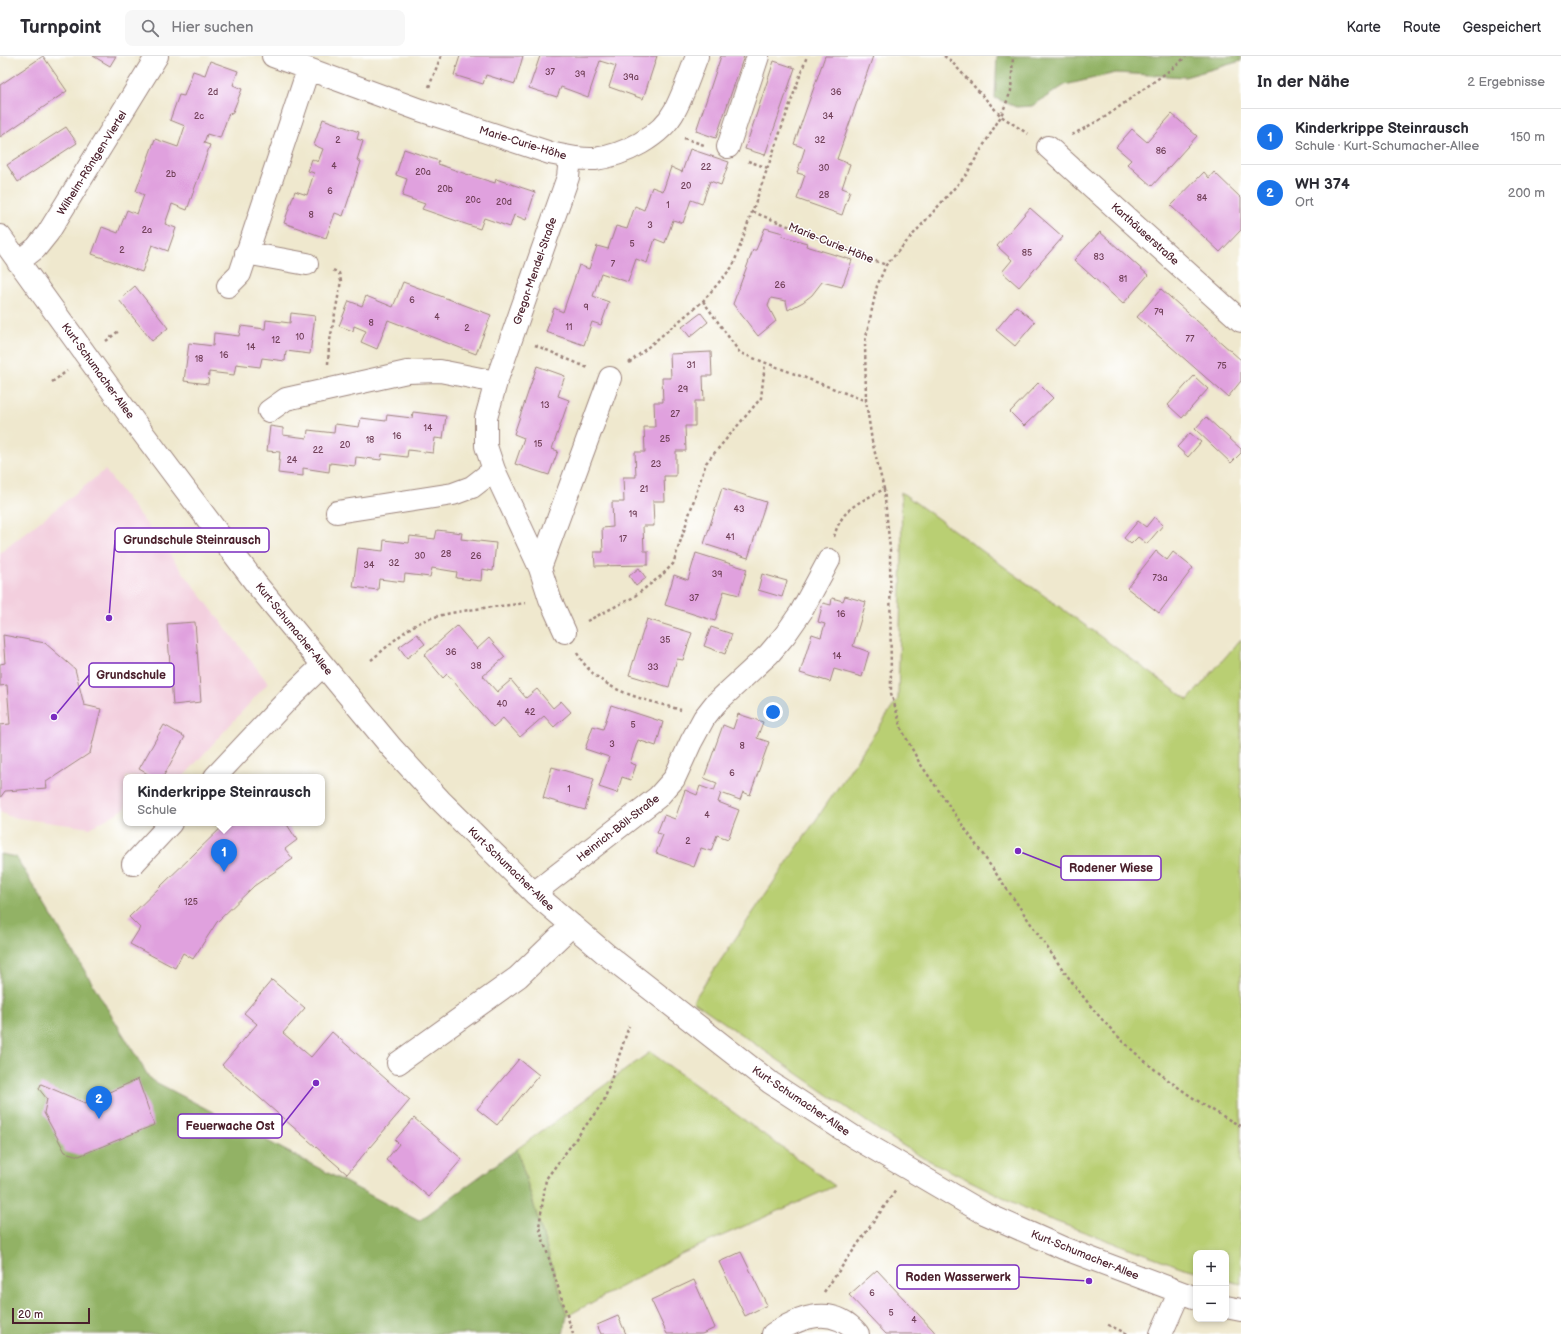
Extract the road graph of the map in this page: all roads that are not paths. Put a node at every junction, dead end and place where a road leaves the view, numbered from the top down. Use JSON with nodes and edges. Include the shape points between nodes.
{"nodes":[{"id":1,"x":157,"y":56,"type":"edge"},
{"id":2,"x":273,"y":56,"type":"edge"},
{"id":3,"x":697,"y":56,"type":"edge"},
{"id":4,"x":758,"y":56,"type":"edge"},
{"id":5,"x":308,"y":70,"type":"junction"},
{"id":6,"x":728,"y":147,"type":"dead end"},
{"id":7,"x":1048,"y":147,"type":"road end"},
{"id":8,"x":570,"y":158,"type":"junction"},
{"id":9,"x":0,"y":236,"type":"edge"},
{"id":10,"x":246,"y":253,"type":"junction"},
{"id":11,"x":18,"y":262,"type":"junction"},
{"id":12,"x":307,"y":264,"type":"road end"},
{"id":13,"x":228,"y":286,"type":"dead end"},
{"id":14,"x":1241,"y":321,"type":"edge"},
{"id":15,"x":610,"y":378,"type":"road end"},
{"id":16,"x":496,"y":382,"type":"junction"},
{"id":17,"x":269,"y":411,"type":"dead end"},
{"id":18,"x":494,"y":470,"type":"junction"},
{"id":19,"x":337,"y":512,"type":"dead end"},
{"id":20,"x":829,"y":560,"type":"road end"},
{"id":21,"x":540,"y":568,"type":"junction"},
{"id":22,"x":565,"y":632,"type":"road end"},
{"id":23,"x":323,"y":665,"type":"junction"},
{"id":24,"x":218,"y":774,"type":"edge"},
{"id":25,"x":169,"y":826,"type":"edge"},
{"id":26,"x":133,"y":864,"type":"dead end"},
{"id":27,"x":534,"y":893,"type":"junction"},
{"id":28,"x":572,"y":926,"type":"junction"},
{"id":29,"x":398,"y":1063,"type":"dead end"},
{"id":30,"x":1188,"y":1295,"type":"edge"},
{"id":31,"x":1229,"y":1307,"type":"edge"},
{"id":32,"x":1241,"y":1310,"type":"edge"},
{"id":33,"x":773,"y":1334,"type":"edge"},
{"id":34,"x":858,"y":1334,"type":"edge"},
{"id":35,"x":1161,"y":1334,"type":"edge"}],
"edges":[{"from":1,"to":11,"type":"street","name":"Wilhelm-Röntgen-Viertel","via":[[48,233],[36,248]]},
{"from":2,"to":5,"type":"street","name":"Marie-Curie-Höhe"},
{"from":3,"to":8,"type":"street","name":"Marie-Curie-Höhe","via":[[674,112],[659,129],[641,142],[616,153],[595,158]]},
{"from":4,"to":6,"type":"street"},
{"from":5,"to":8,"type":"street","name":"Marie-Curie-Höhe","via":[[420,110]]},
{"from":5,"to":10,"type":"street"},
{"from":7,"to":14,"type":"street","name":"Karthäuserstraße"},
{"from":8,"to":16,"type":"street","name":"Gregor-Mendel-Straße","via":[[568,177]]},
{"from":9,"to":11,"type":"street","name":"Kurt-Schumacher-Allee"},
{"from":10,"to":12,"type":"street"},
{"from":10,"to":13,"type":"street","via":[[240,274]]},
{"from":11,"to":23,"type":"street","name":"Kurt-Schumacher-Allee","via":[[229,547]]},
{"from":15,"to":21,"type":"street"},
{"from":16,"to":17,"type":"street","via":[[440,371],[408,372],[286,399]]},
{"from":16,"to":18,"type":"street","name":"Gregor-Mendel-Straße","via":[[486,418],[486,446]]},
{"from":18,"to":19,"type":"street","via":[[472,487],[453,494]]},
{"from":18,"to":21,"type":"street","name":"Gregor-Mendel-Straße"},
{"from":20,"to":27,"type":"street","name":"Heinrich-Böll-Straße","via":[[801,612],[785,635],[769,654],[714,704],[704,718],[674,779],[658,797]]},
{"from":21,"to":22,"type":"street","name":"Gregor-Mendel-Straße"},
{"from":23,"to":24,"type":"street"},
{"from":23,"to":27,"type":"street","name":"Kurt-Schumacher-Allee","via":[[392,748],[440,800]]},
{"from":25,"to":26,"type":"street"},
{"from":27,"to":28,"type":"street","name":"Kurt-Schumacher-Allee"},
{"from":28,"to":29,"type":"street","via":[[518,977]]},
{"from":28,"to":30,"type":"street","name":"Kurt-Schumacher-Allee","via":[[771,1083],[854,1137],[984,1213],[1063,1248]]},
{"from":30,"to":35,"type":"street"},
{"from":31,"to":32,"type":"street"},
{"from":33,"to":34,"type":"street","via":[[792,1322],[807,1317],[824,1316],[840,1319]]}]}
